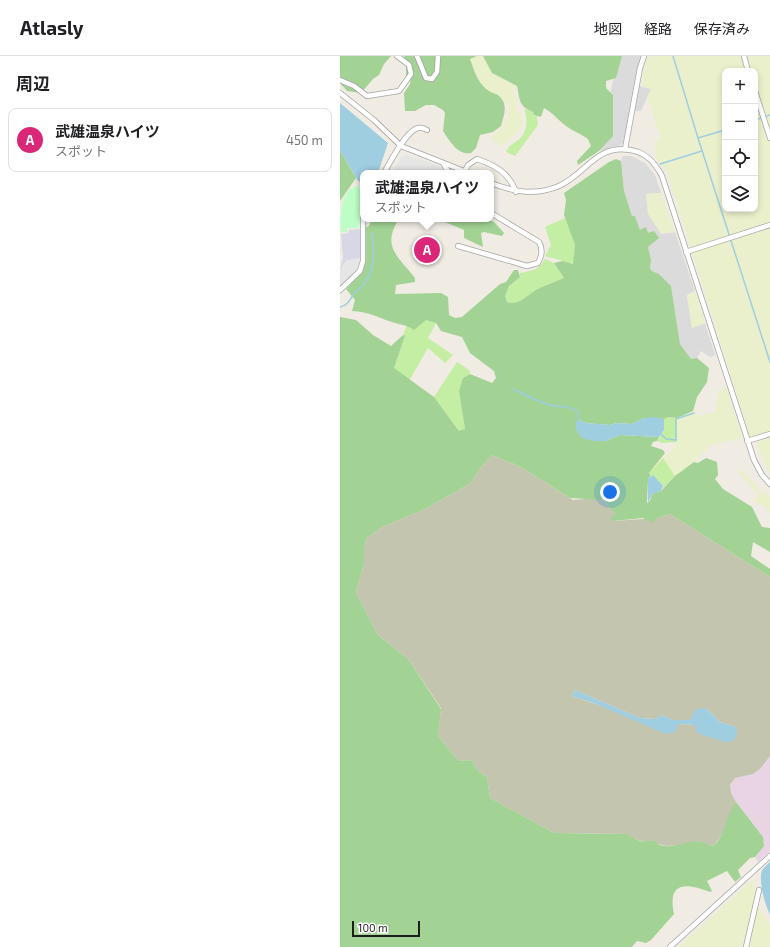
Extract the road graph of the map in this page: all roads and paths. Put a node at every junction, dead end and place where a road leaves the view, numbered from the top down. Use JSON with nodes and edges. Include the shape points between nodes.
{"nodes":[{"id":1,"x":397,"y":56,"type":"edge"},
{"id":2,"x":417,"y":56,"type":"edge"},
{"id":3,"x":438,"y":56,"type":"edge"},
{"id":4,"x":644,"y":56,"type":"edge"},
{"id":5,"x":744,"y":56,"type":"edge"},
{"id":6,"x":747,"y":68,"type":"edge"},
{"id":7,"x":340,"y":80,"type":"edge"},
{"id":8,"x":340,"y":93,"type":"edge"},
{"id":9,"x":758,"y":101,"type":"edge"},
{"id":10,"x":427,"y":130,"type":"dead end"},
{"id":11,"x":770,"y":138,"type":"edge"},
{"id":12,"x":401,"y":146,"type":"junction"},
{"id":13,"x":625,"y":149,"type":"junction"},
{"id":14,"x":442,"y":162,"type":"junction"},
{"id":15,"x":386,"y":170,"type":"edge"},
{"id":16,"x":447,"y":170,"type":"edge"},
{"id":17,"x":462,"y":170,"type":"edge"},
{"id":18,"x":467,"y":170,"type":"edge"},
{"id":19,"x":494,"y":183,"type":"edge"},
{"id":20,"x":516,"y":192,"type":"junction"},
{"id":21,"x":494,"y":215,"type":"edge"},
{"id":22,"x":363,"y":222,"type":"edge"},
{"id":23,"x":770,"y":225,"type":"edge"},
{"id":24,"x":458,"y":246,"type":"dead end"},
{"id":25,"x":686,"y":252,"type":"junction"},
{"id":26,"x":340,"y":290,"type":"edge"},
{"id":27,"x":770,"y":434,"type":"edge"},
{"id":28,"x":747,"y":440,"type":"junction"},
{"id":29,"x":770,"y":484,"type":"edge"},
{"id":30,"x":770,"y":856,"type":"edge"},
{"id":31,"x":759,"y":890,"type":"dead end"},
{"id":32,"x":670,"y":947,"type":"edge"},
{"id":33,"x":746,"y":947,"type":"edge"}],
"edges":[{"from":1,"to":7,"type":"street","via":[[409,65],[411,74],[395,93],[367,96]]},
{"from":2,"to":3,"type":"street","via":[[428,79],[434,78],[437,72]]},
{"from":4,"to":13,"type":"street"},
{"from":5,"to":6,"type":"street"},
{"from":8,"to":12,"type":"street"},
{"from":9,"to":11,"type":"street"},
{"from":10,"to":12,"type":"street","via":[[416,128]]},
{"from":12,"to":14,"type":"street"},
{"from":12,"to":15,"type":"street"},
{"from":13,"to":20,"type":"street","via":[[612,149],[602,154],[560,186],[544,191]]},
{"from":13,"to":25,"type":"street","via":[[644,154],[658,168]]},
{"from":14,"to":16,"type":"street"},
{"from":14,"to":17,"type":"street"},
{"from":18,"to":20,"type":"street","via":[[468,165],[477,160],[494,165],[512,181]]},
{"from":19,"to":20,"type":"street"},
{"from":21,"to":24,"type":"street","via":[[539,242],[542,252],[538,263],[527,266]]},
{"from":22,"to":26,"type":"street","via":[[360,271]]},
{"from":23,"to":25,"type":"street"},
{"from":25,"to":28,"type":"street"},
{"from":27,"to":28,"type":"street"},
{"from":28,"to":29,"type":"street","via":[[762,475]]},
{"from":30,"to":32,"type":"street"},
{"from":31,"to":33,"type":"street"}]}
